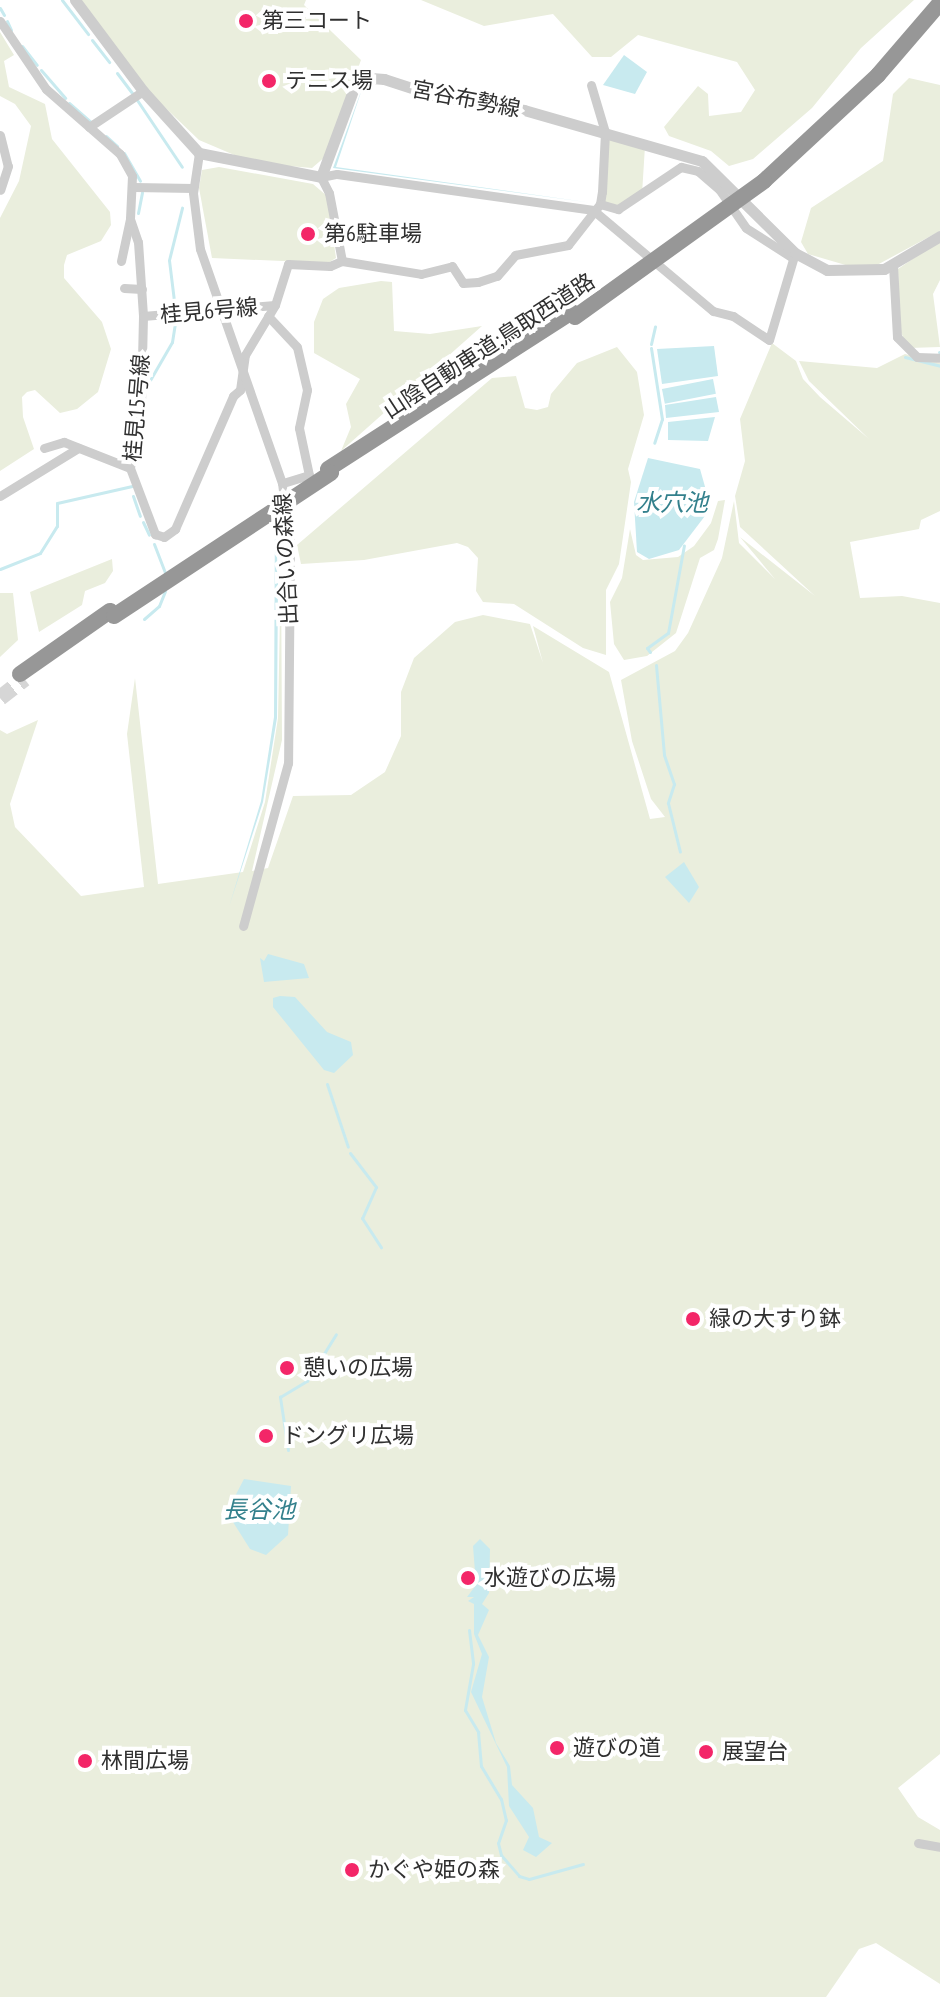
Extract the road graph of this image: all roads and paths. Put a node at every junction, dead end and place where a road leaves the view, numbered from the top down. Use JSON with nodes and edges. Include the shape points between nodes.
{"nodes":[{"id":1,"x":75,"y":0,"type":"edge"},
{"id":2,"x":938,"y":1,"type":"edge"},
{"id":3,"x":0,"y":21,"type":"edge"},
{"id":4,"x":591,"y":85,"type":"dead end"},
{"id":5,"x":143,"y":91,"type":"junction"},
{"id":6,"x":89,"y":127,"type":"junction"},
{"id":7,"x":605,"y":132,"type":"junction"},
{"id":8,"x":0,"y":135,"type":"edge"},
{"id":9,"x":199,"y":153,"type":"junction"},
{"id":10,"x":321,"y":177,"type":"junction"},
{"id":11,"x":134,"y":187,"type":"junction"},
{"id":12,"x":193,"y":188,"type":"junction"},
{"id":13,"x":0,"y":190,"type":"edge"},
{"id":14,"x":596,"y":207,"type":"junction"},
{"id":15,"x":130,"y":219,"type":"junction"},
{"id":16,"x":940,"y":236,"type":"edge"},
{"id":17,"x":794,"y":256,"type":"junction"},
{"id":18,"x":121,"y":261,"type":"dead end"},
{"id":19,"x":342,"y":261,"type":"junction"},
{"id":20,"x":893,"y":265,"type":"junction"},
{"id":21,"x":124,"y":288,"type":"dead end"},
{"id":22,"x":142,"y":289,"type":"junction"},
{"id":23,"x":275,"y":305,"type":"junction"},
{"id":24,"x":218,"y":309,"type":"junction"},
{"id":25,"x":143,"y":316,"type":"junction"},
{"id":26,"x":268,"y":316,"type":"junction"},
{"id":27,"x":940,"y":358,"type":"edge"},
{"id":28,"x":242,"y":377,"type":"junction"},
{"id":29,"x":44,"y":448,"type":"dead end"},
{"id":30,"x":78,"y":448,"type":"junction"},
{"id":31,"x":130,"y":468,"type":"junction"},
{"id":32,"x":282,"y":483,"type":"junction"},
{"id":33,"x":0,"y":496,"type":"edge"},
{"id":34,"x":22,"y":676,"type":"tunnel mouth"},
{"id":35,"x":243,"y":926,"type":"dead end"},
{"id":36,"x":918,"y":1843,"type":"dead end"},
{"id":37,"x":940,"y":1847,"type":"edge"}],
"edges":[{"from":1,"to":5,"type":"street"},
{"from":2,"to":34,"type":"highway","name":"山陰自動車道;鳥取西道路","bridge":true,"via":[[762,179],[574,315]]},
{"from":3,"to":6,"type":"street","via":[[46,89]]},
{"from":4,"to":7,"type":"street"},
{"from":5,"to":6,"type":"street"},
{"from":5,"to":9,"type":"street"},
{"from":6,"to":11,"type":"street","via":[[120,154]]},
{"from":7,"to":10,"type":"street","name":"宮谷布勢線","via":[[371,78],[354,88]]},
{"from":7,"to":14,"type":"street"},
{"from":7,"to":17,"type":"street","name":"宮谷布勢線","via":[[702,161]]},
{"from":8,"to":13,"type":"street","via":[[8,166]]},
{"from":9,"to":10,"type":"street"},
{"from":9,"to":12,"type":"street","name":"出合いの森線"},
{"from":10,"to":14,"type":"street","via":[[337,174]]},
{"from":10,"to":19,"type":"street"},
{"from":11,"to":12,"type":"street"},
{"from":11,"to":15,"type":"street","name":"桂見15号線"},
{"from":12,"to":24,"type":"street","name":"出合いの森線","via":[[200,249]]},
{"from":14,"to":17,"type":"street","via":[[618,209],[681,167],[698,171],[719,189],[746,228]]},
{"from":14,"to":17,"type":"street","via":[[713,311],[733,316],[769,340]]},
{"from":14,"to":19,"type":"street","name":"桂見15号線","via":[[568,245],[515,255],[493,278],[463,283],[452,266],[397,273]]},
{"from":15,"to":18,"type":"street"},
{"from":15,"to":22,"type":"street","name":"桂見15号線"},
{"from":16,"to":20,"type":"street","name":"宮谷布勢線"},
{"from":17,"to":20,"type":"street","name":"宮谷布勢線","via":[[842,272],[874,272]]},
{"from":19,"to":23,"type":"street","name":"桂見15号線","via":[[330,266],[288,264]]},
{"from":20,"to":27,"type":"street","via":[[897,337],[917,357]]},
{"from":21,"to":22,"type":"street"},
{"from":22,"to":25,"type":"street","name":"桂見15号線"},
{"from":23,"to":24,"type":"street","name":"桂見6号線"},
{"from":23,"to":26,"type":"street","name":"桂見15号線"},
{"from":24,"to":25,"type":"street","name":"桂見6号線"},
{"from":24,"to":28,"type":"street","name":"出合いの森線"},
{"from":25,"to":31,"type":"street","name":"桂見15号線","via":[[141,406]]},
{"from":26,"to":28,"type":"street","name":"桂見15号線","via":[[245,355]]},
{"from":26,"to":32,"type":"street","via":[[291,337],[307,390],[299,428],[309,475]]},
{"from":28,"to":31,"type":"street","name":"桂見15号線","via":[[175,529],[164,537],[155,534]]},
{"from":28,"to":32,"type":"street","name":"出合いの森線"},
{"from":29,"to":30,"type":"street","via":[[64,442]]},
{"from":30,"to":31,"type":"street"},
{"from":30,"to":33,"type":"street"},
{"from":32,"to":35,"type":"street","name":"出合いの森線","via":[[290,544],[288,763]]},
{"from":36,"to":37,"type":"street"}]}
